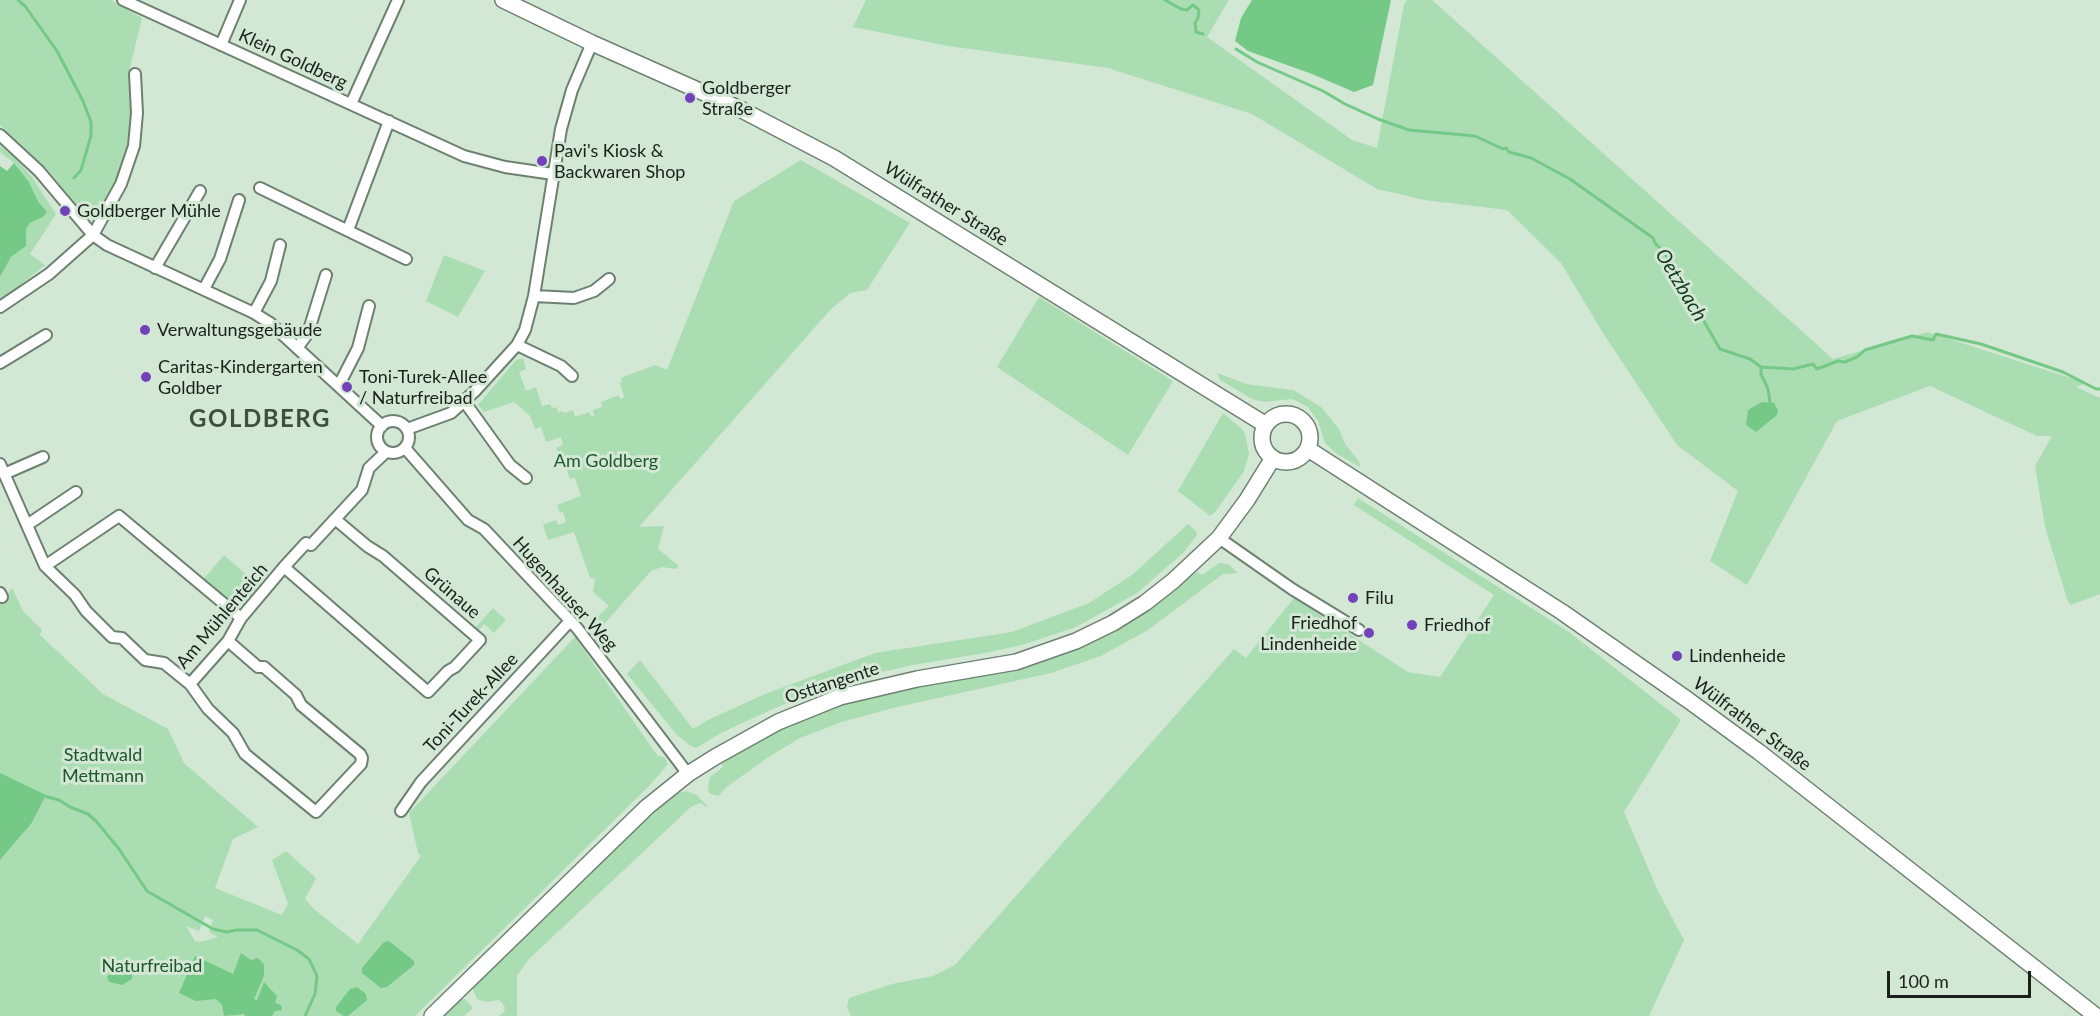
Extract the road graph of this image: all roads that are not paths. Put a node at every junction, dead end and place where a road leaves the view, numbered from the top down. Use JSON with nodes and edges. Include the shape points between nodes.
{"nodes":[{"id":1,"x":123,"y":0,"type":"edge"},
{"id":2,"x":240,"y":0,"type":"edge"},
{"id":3,"x":398,"y":0,"type":"edge"},
{"id":4,"x":503,"y":0,"type":"edge"},
{"id":5,"x":592,"y":43,"type":"junction"},
{"id":6,"x":221,"y":45,"type":"junction"},
{"id":7,"x":135,"y":74,"type":"dead end"},
{"id":8,"x":351,"y":104,"type":"junction"},
{"id":9,"x":389,"y":121,"type":"junction"},
{"id":10,"x":0,"y":135,"type":"edge"},
{"id":11,"x":553,"y":174,"type":"junction"},
{"id":12,"x":260,"y":188,"type":"dead end"},
{"id":13,"x":200,"y":191,"type":"dead end"},
{"id":14,"x":238,"y":200,"type":"dead end"},
{"id":15,"x":348,"y":231,"type":"junction"},
{"id":16,"x":93,"y":235,"type":"junction"},
{"id":17,"x":279,"y":245,"type":"dead end"},
{"id":18,"x":406,"y":259,"type":"dead end"},
{"id":19,"x":155,"y":268,"type":"junction"},
{"id":20,"x":326,"y":275,"type":"dead end"},
{"id":21,"x":609,"y":279,"type":"dead end"},
{"id":22,"x":204,"y":289,"type":"junction"},
{"id":23,"x":534,"y":296,"type":"junction"},
{"id":24,"x":369,"y":306,"type":"dead end"},
{"id":25,"x":0,"y":307,"type":"edge"},
{"id":26,"x":254,"y":313,"type":"junction"},
{"id":27,"x":46,"y":334,"type":"dead end"},
{"id":28,"x":517,"y":345,"type":"junction"},
{"id":29,"x":298,"y":347,"type":"junction"},
{"id":30,"x":0,"y":363,"type":"edge"},
{"id":31,"x":572,"y":376,"type":"dead end"},
{"id":32,"x":339,"y":385,"type":"junction"},
{"id":33,"x":465,"y":401,"type":"junction"},
{"id":34,"x":1266,"y":425,"type":"junction"},
{"id":35,"x":382,"y":426,"type":"junction"},
{"id":36,"x":407,"y":429,"type":"junction"},
{"id":37,"x":405,"y":448,"type":"junction"},
{"id":38,"x":1308,"y":449,"type":"junction"},
{"id":39,"x":386,"y":452,"type":"junction"},
{"id":40,"x":43,"y":457,"type":"dead end"},
{"id":41,"x":1273,"y":458,"type":"junction"},
{"id":42,"x":2,"y":469,"type":"edge"},
{"id":43,"x":526,"y":478,"type":"dead end"},
{"id":44,"x":76,"y":492,"type":"dead end"},
{"id":45,"x":335,"y":519,"type":"junction"},
{"id":46,"x":27,"y":525,"type":"junction"},
{"id":47,"x":1219,"y":538,"type":"junction"},
{"id":48,"x":45,"y":566,"type":"junction"},
{"id":49,"x":284,"y":567,"type":"junction"},
{"id":50,"x":242,"y":618,"type":"junction"},
{"id":51,"x":570,"y":621,"type":"junction"},
{"id":52,"x":1359,"y":630,"type":"dead end"},
{"id":53,"x":228,"y":641,"type":"junction"},
{"id":54,"x":190,"y":684,"type":"junction"},
{"id":55,"x":688,"y":774,"type":"junction"},
{"id":56,"x":401,"y":811,"type":"dead end"},
{"id":57,"x":432,"y":1016,"type":"edge"},
{"id":58,"x":2096,"y":1016,"type":"edge"}],
"edges":[{"from":1,"to":6,"type":"street","name":"Klein Goldberg"},
{"from":2,"to":6,"type":"street","name":"Klein Goldberg"},
{"from":3,"to":8,"type":"street","name":"Klein Goldberg"},
{"from":4,"to":5,"type":"main road","name":"Wülfrather Straße"},
{"from":5,"to":11,"type":"street","via":[[572,90]]},
{"from":5,"to":34,"type":"main road","name":"Wülfrather Straße","via":[[738,108],[834,158]]},
{"from":6,"to":8,"type":"street","name":"Klein Goldberg"},
{"from":7,"to":16,"type":"street","via":[[134,146],[121,184]]},
{"from":8,"to":9,"type":"street","name":"Klein Goldberg"},
{"from":9,"to":11,"type":"street","name":"Klein Goldberg","via":[[464,156]]},
{"from":9,"to":15,"type":"street"},
{"from":10,"to":16,"type":"street","via":[[39,171]]},
{"from":11,"to":23,"type":"street"},
{"from":12,"to":15,"type":"street"},
{"from":13,"to":19,"type":"street"},
{"from":14,"to":22,"type":"street","via":[[220,259]]},
{"from":15,"to":18,"type":"street"},
{"from":16,"to":19,"type":"street"},
{"from":16,"to":25,"type":"street","via":[[59,266]]},
{"from":17,"to":26,"type":"street","via":[[271,281]]},
{"from":19,"to":22,"type":"street"},
{"from":20,"to":29,"type":"street","via":[[308,333]]},
{"from":21,"to":23,"type":"street","via":[[594,291],[574,298]]},
{"from":22,"to":26,"type":"street"},
{"from":23,"to":28,"type":"street"},
{"from":24,"to":32,"type":"street","via":[[358,348]]},
{"from":26,"to":29,"type":"street"},
{"from":27,"to":30,"type":"street"},
{"from":28,"to":31,"type":"street","via":[[561,366]]},
{"from":28,"to":33,"type":"street"},
{"from":29,"to":32,"type":"street"},
{"from":32,"to":35,"type":"street"},
{"from":33,"to":36,"type":"street","via":[[451,412]]},
{"from":33,"to":43,"type":"street","via":[[510,465]]},
{"from":34,"to":38,"type":"main road","via":[[1286,414],[1302,419],[1310,433]]},
{"from":34,"to":41,"type":"main road","via":[[1263,447]]},
{"from":35,"to":36,"type":"street","via":[[394,421]]},
{"from":35,"to":39,"type":"street","via":[[377,438]]},
{"from":36,"to":37,"type":"street","via":[[409,439]]},
{"from":37,"to":39,"type":"street","via":[[396,453]]},
{"from":37,"to":51,"type":"street","name":"Hugenhauser Weg","via":[[468,520],[484,530]]},
{"from":38,"to":41,"type":"main road","via":[[1296,460],[1280,462]]},
{"from":38,"to":58,"type":"main road","name":"Wülfrather Straße","via":[[1562,612],[1723,726]]},
{"from":39,"to":45,"type":"street","name":"Am Mühlenteich","via":[[369,468],[362,490]]},
{"from":40,"to":42,"type":"street","name":"Am Mühlenteich"},
{"from":41,"to":47,"type":"main road","name":"Osttangente"},
{"from":42,"to":46,"type":"street","name":"Am Mühlenteich"},
{"from":44,"to":46,"type":"street"},
{"from":45,"to":49,"type":"street","name":"Am Mühlenteich"},
{"from":45,"to":49,"type":"street","name":"Grünaue","via":[[480,640],[455,667],[428,692]]},
{"from":46,"to":48,"type":"street","name":"Am Mühlenteich"},
{"from":47,"to":52,"type":"street"},
{"from":47,"to":55,"type":"main road","name":"Osttangente","via":[[1145,603],[1076,641],[1016,662],[840,697],[778,722]]},
{"from":48,"to":50,"type":"street","via":[[119,516]]},
{"from":48,"to":54,"type":"street","name":"Am Mühlenteich","via":[[112,637],[122,638],[145,660],[164,663]]},
{"from":49,"to":50,"type":"street","name":"Am Mühlenteich"},
{"from":50,"to":53,"type":"street","name":"Am Mühlenteich"},
{"from":51,"to":55,"type":"street","name":"Hugenhauser Weg"},
{"from":51,"to":56,"type":"street","name":"Toni-Turek-Allee","via":[[421,782]]},
{"from":53,"to":54,"type":"street","name":"Am Mühlenteich"},
{"from":53,"to":54,"type":"street","via":[[258,668],[264,667],[296,695],[301,705],[360,754],[361,764],[316,812],[245,754],[233,733]]},
{"from":55,"to":57,"type":"main road","name":"Osttangente","via":[[647,807]]}]}
